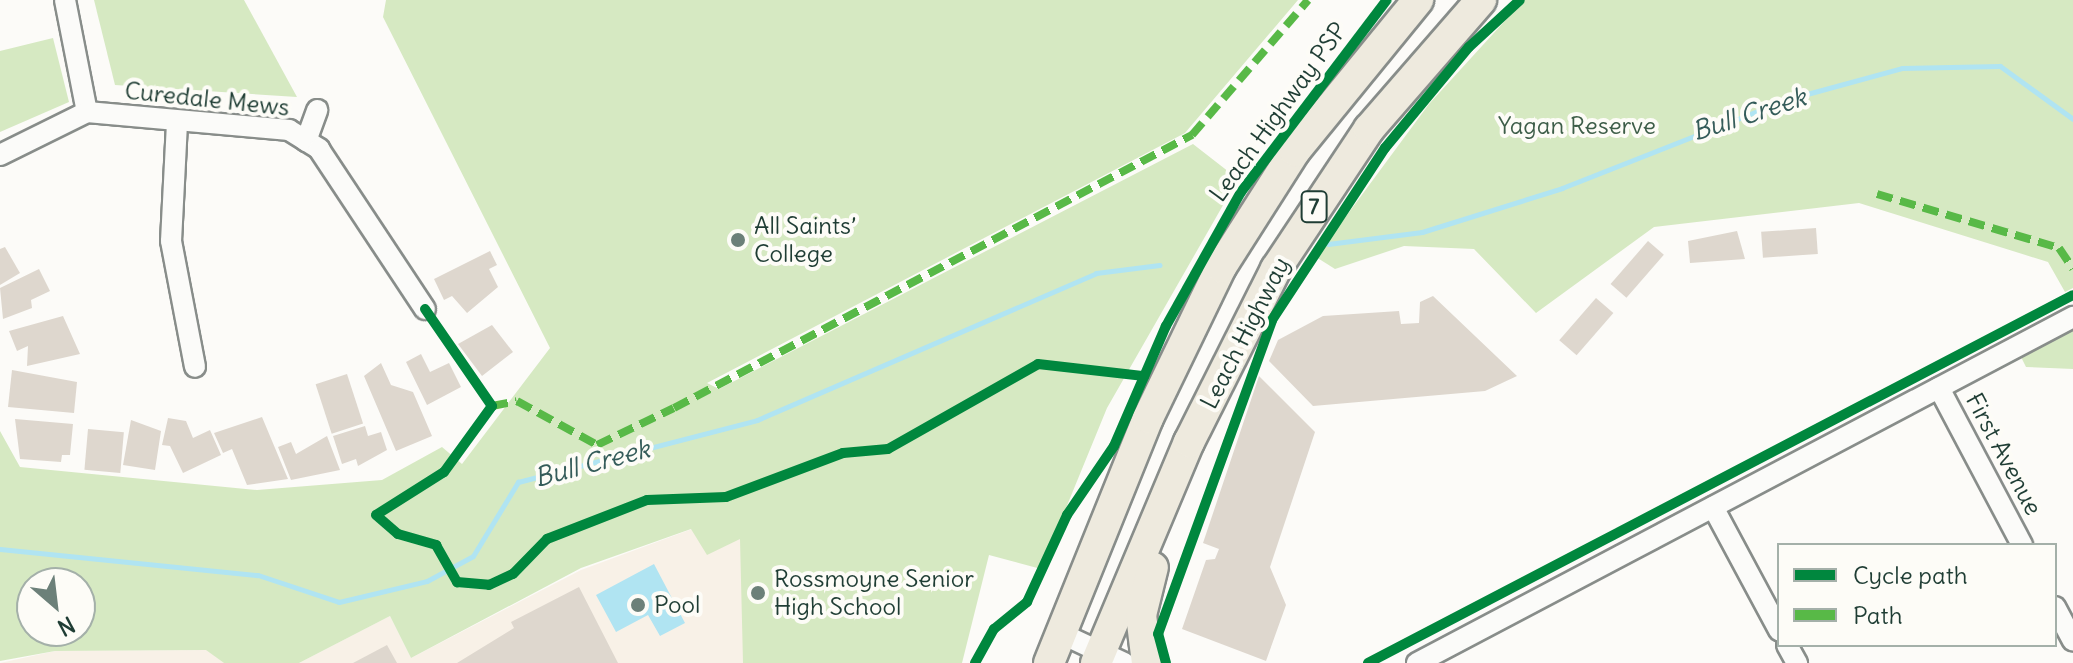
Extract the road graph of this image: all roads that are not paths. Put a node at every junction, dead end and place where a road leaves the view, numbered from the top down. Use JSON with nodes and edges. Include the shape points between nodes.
{"nodes":[{"id":1,"x":65,"y":0,"type":"edge"},
{"id":2,"x":1418,"y":0,"type":"edge"},
{"id":3,"x":1481,"y":0,"type":"edge"},
{"id":4,"x":317,"y":110,"type":"dead end"},
{"id":5,"x":87,"y":112,"type":"junction"},
{"id":6,"x":177,"y":123,"type":"junction"},
{"id":7,"x":306,"y":141,"type":"junction"},
{"id":8,"x":0,"y":155,"type":"edge"},
{"id":9,"x":425,"y":309,"type":"dead end"},
{"id":10,"x":2073,"y":317,"type":"edge"},
{"id":11,"x":195,"y":367,"type":"dead end"},
{"id":12,"x":1939,"y":388,"type":"junction"},
{"id":13,"x":1189,"y":442,"type":"junction"},
{"id":14,"x":1713,"y":507,"type":"junction"},
{"id":15,"x":2021,"y":543,"type":"edge"},
{"id":16,"x":2057,"y":611,"type":"edge"},
{"id":17,"x":1777,"y":626,"type":"edge"},
{"id":18,"x":2073,"y":641,"type":"edge"},
{"id":19,"x":1057,"y":654,"type":"edge"},
{"id":20,"x":1106,"y":660,"type":"edge"},
{"id":21,"x":1147,"y":663,"type":"edge"},
{"id":22,"x":1417,"y":663,"type":"edge"}],
"edges":[{"from":1,"to":5,"type":"street"},
{"from":2,"to":19,"type":"highway","name":"Leach Highway","number":"7","via":[[1295,151],[1221,267],[1148,418]]},
{"from":3,"to":13,"type":"highway","name":"Leach Highway","number":"7","via":[[1331,180],[1239,333]]},
{"from":4,"to":7,"type":"street"},
{"from":5,"to":6,"type":"street","name":"Curedale Mews"},
{"from":5,"to":8,"type":"street"},
{"from":6,"to":7,"type":"street","name":"Curedale Mews","via":[[289,130]]},
{"from":6,"to":11,"type":"street","via":[[171,241]]},
{"from":7,"to":9,"type":"street","name":"Curedale Mews","via":[[319,149]]},
{"from":10,"to":12,"type":"street"},
{"from":12,"to":14,"type":"street"},
{"from":12,"to":15,"type":"street","name":"First Avenue"},
{"from":13,"to":20,"type":"highway","name":"Leach Highway","number":"7"},
{"from":13,"to":21,"type":"highway","via":[[1141,615]]},
{"from":14,"to":17,"type":"street"},
{"from":14,"to":22,"type":"street"},
{"from":16,"to":18,"type":"street"},
{"from":19,"to":20,"type":"street"}]}
